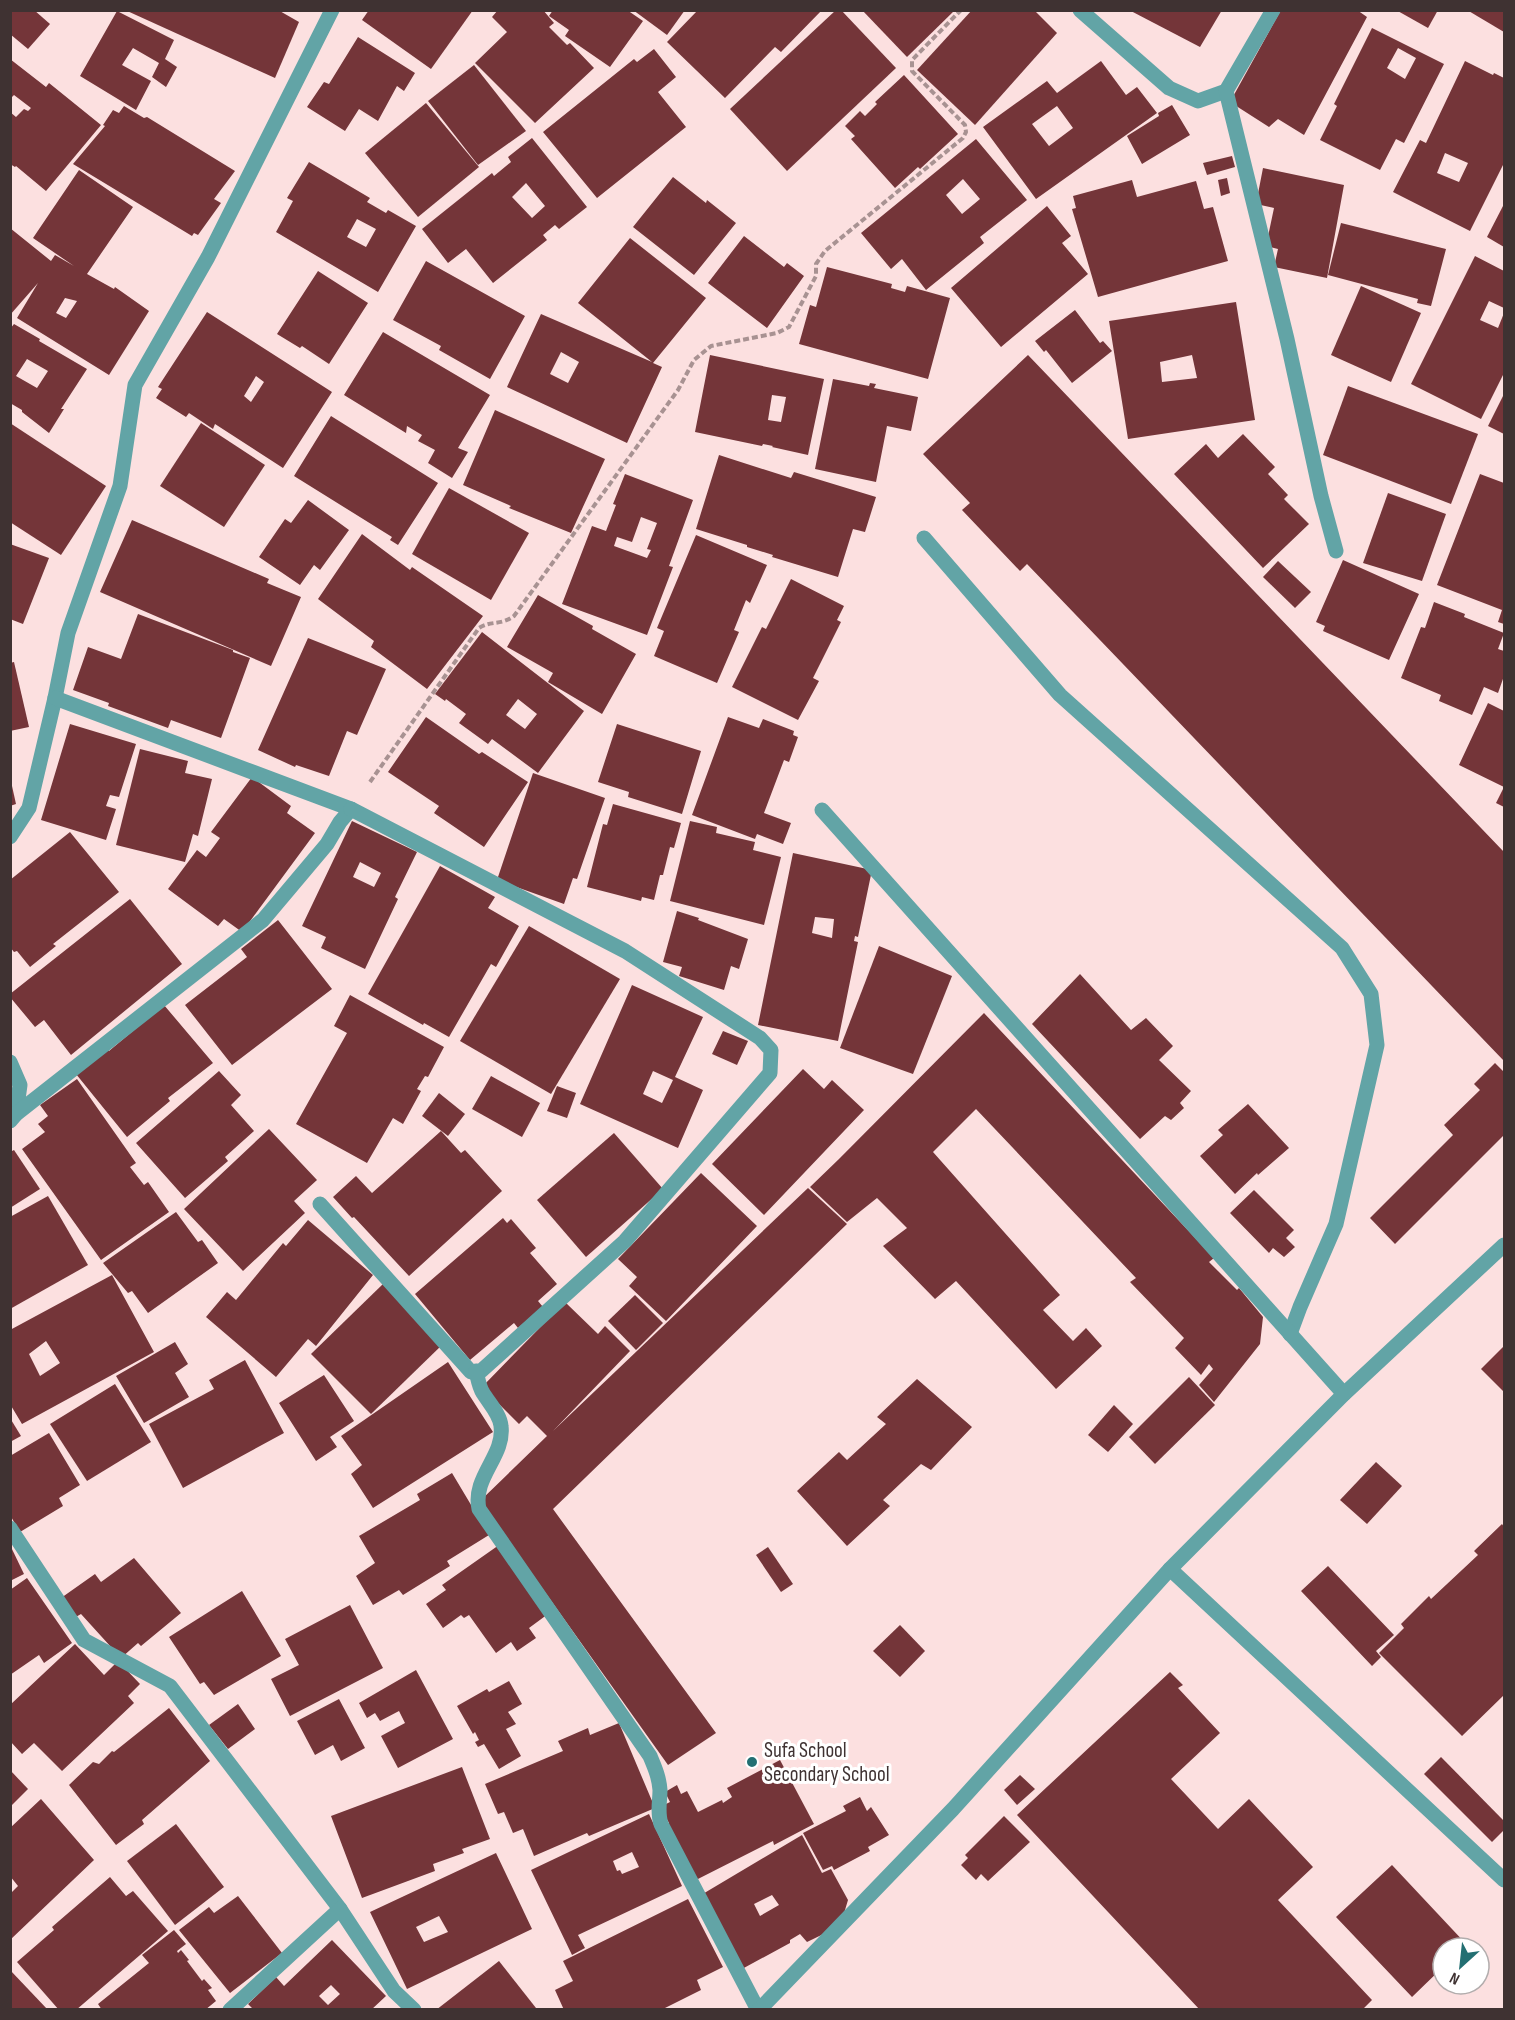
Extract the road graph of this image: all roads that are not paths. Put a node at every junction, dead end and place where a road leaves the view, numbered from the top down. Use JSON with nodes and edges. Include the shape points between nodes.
{"nodes":[{"id":1,"x":332,"y":10,"type":"edge"},
{"id":2,"x":1080,"y":10,"type":"edge"},
{"id":3,"x":1273,"y":10,"type":"edge"},
{"id":4,"x":1226,"y":91,"type":"junction"},
{"id":5,"x":924,"y":537,"type":"dead end"},
{"id":6,"x":1336,"y":551,"type":"dead end"},
{"id":7,"x":55,"y":698,"type":"junction"},
{"id":8,"x":351,"y":809,"type":"junction"},
{"id":9,"x":822,"y":810,"type":"dead end"},
{"id":10,"x":10,"y":837,"type":"edge"},
{"id":11,"x":10,"y":1062,"type":"edge"},
{"id":12,"x":13,"y":1118,"type":"edge"},
{"id":13,"x":320,"y":1204,"type":"dead end"},
{"id":14,"x":1504,"y":1245,"type":"edge"},
{"id":15,"x":1290,"y":1334,"type":"junction"},
{"id":16,"x":476,"y":1371,"type":"junction"},
{"id":17,"x":1344,"y":1394,"type":"junction"},
{"id":18,"x":10,"y":1528,"type":"edge"},
{"id":19,"x":1170,"y":1569,"type":"junction"},
{"id":20,"x":1504,"y":1880,"type":"edge"},
{"id":21,"x":340,"y":1909,"type":"junction"},
{"id":22,"x":230,"y":2010,"type":"edge"},
{"id":23,"x":414,"y":2010,"type":"edge"},
{"id":24,"x":758,"y":2010,"type":"edge"}],
"edges":[{"from":1,"to":7,"type":"street","via":[[208,257],[135,385],[120,486],[68,633]]},
{"from":2,"to":4,"type":"street","via":[[1169,87],[1198,101]]},
{"from":3,"to":4,"type":"street"},
{"from":4,"to":6,"type":"street"},
{"from":5,"to":15,"type":"street","via":[[1060,695],[1342,948],[1371,994],[1377,1045],[1336,1224]]},
{"from":7,"to":8,"type":"street"},
{"from":7,"to":10,"type":"street","via":[[29,808]]},
{"from":8,"to":12,"type":"street","via":[[263,920]]},
{"from":8,"to":16,"type":"street","via":[[625,951],[760,1038],[771,1050],[770,1073],[625,1241],[481,1371]]},
{"from":9,"to":15,"type":"street"},
{"from":11,"to":12,"type":"street","via":[[20,1085]]},
{"from":13,"to":16,"type":"street","via":[[471,1372]]},
{"from":14,"to":17,"type":"street"},
{"from":15,"to":17,"type":"street"},
{"from":16,"to":24,"type":"street","via":[[482,1391],[501,1424],[501,1442],[477,1497],[479,1509],[650,1756],[658,1775],[661,1824]]},
{"from":17,"to":19,"type":"street"},
{"from":18,"to":21,"type":"street","via":[[84,1640],[170,1686]]},
{"from":19,"to":20,"type":"street"},
{"from":19,"to":24,"type":"street","via":[[953,1809]]},
{"from":21,"to":22,"type":"street"},
{"from":21,"to":23,"type":"street","via":[[394,1991]]}]}
